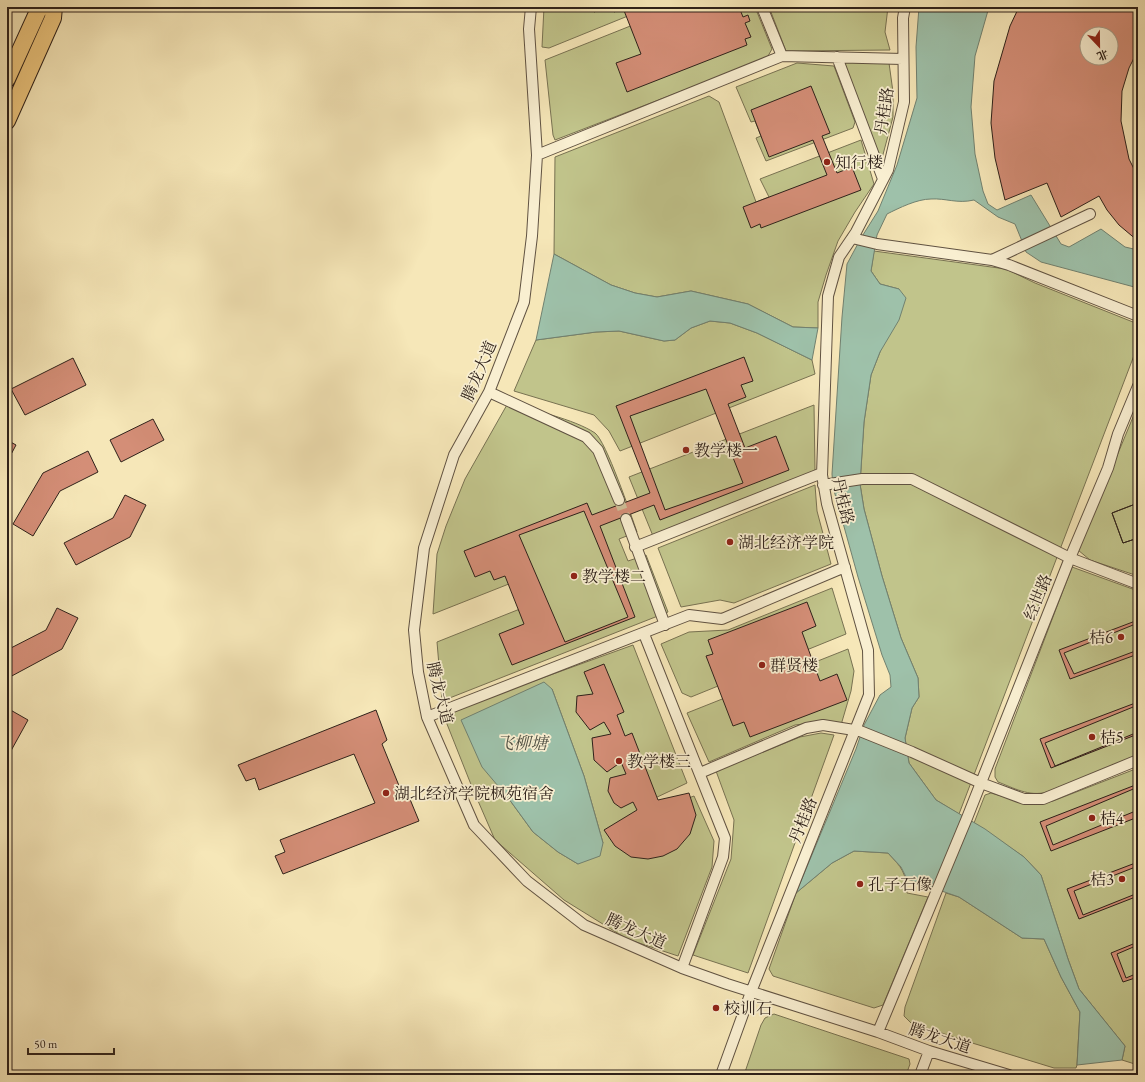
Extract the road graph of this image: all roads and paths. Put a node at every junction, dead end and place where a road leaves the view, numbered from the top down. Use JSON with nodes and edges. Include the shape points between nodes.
{"nodes":[{"id":1,"x":38,"y":7,"type":"edge"},
{"id":2,"x":54,"y":7,"type":"edge"},
{"id":3,"x":531,"y":7,"type":"edge"},
{"id":4,"x":762,"y":7,"type":"edge"},
{"id":5,"x":905,"y":7,"type":"edge"},
{"id":6,"x":782,"y":56,"type":"junction"},
{"id":7,"x":837,"y":57,"type":"junction"},
{"id":8,"x":903,"y":59,"type":"junction"},
{"id":9,"x":7,"y":79,"type":"edge"},
{"id":10,"x":7,"y":121,"type":"edge"},
{"id":11,"x":537,"y":155,"type":"junction"},
{"id":12,"x":883,"y":179,"type":"junction"},
{"id":13,"x":1090,"y":214,"type":"dead end"},
{"id":14,"x":853,"y":238,"type":"junction"},
{"id":15,"x":992,"y":260,"type":"junction"},
{"id":16,"x":1138,"y":316,"type":"edge"},
{"id":17,"x":1138,"y":386,"type":"edge"},
{"id":18,"x":489,"y":392,"type":"junction"},
{"id":19,"x":822,"y":473,"type":"junction"},
{"id":20,"x":827,"y":484,"type":"junction"},
{"id":21,"x":619,"y":500,"type":"tunnel mouth"},
{"id":22,"x":626,"y":519,"type":"tunnel mouth"},
{"id":23,"x":635,"y":547,"type":"junction"},
{"id":24,"x":1070,"y":558,"type":"junction"},
{"id":25,"x":845,"y":567,"type":"junction"},
{"id":26,"x":1138,"y":584,"type":"edge"},
{"id":27,"x":665,"y":625,"type":"junction"},
{"id":28,"x":644,"y":634,"type":"junction"},
{"id":29,"x":427,"y":717,"type":"junction"},
{"id":30,"x":858,"y":731,"type":"junction"},
{"id":31,"x":1138,"y":760,"type":"edge"},
{"id":32,"x":700,"y":773,"type":"junction"},
{"id":33,"x":981,"y":783,"type":"junction"},
{"id":34,"x":682,"y":968,"type":"junction"},
{"id":35,"x":752,"y":992,"type":"junction"},
{"id":36,"x":878,"y":1032,"type":"junction"},
{"id":37,"x":929,"y":1051,"type":"junction"},
{"id":38,"x":721,"y":1075,"type":"edge"},
{"id":39,"x":920,"y":1075,"type":"edge"},
{"id":40,"x":1009,"y":1075,"type":"edge"}],
"edges":[{"from":1,"to":9,"type":"main road"},
{"from":2,"to":10,"type":"main road","via":[[53,18]]},
{"from":3,"to":11,"type":"street","name":"腾龙大道","via":[[529,29]]},
{"from":4,"to":6,"type":"street"},
{"from":5,"to":8,"type":"street","name":"丹桂路","via":[[902,18]]},
{"from":6,"to":7,"type":"street"},
{"from":6,"to":11,"type":"street"},
{"from":7,"to":8,"type":"street"},
{"from":7,"to":12,"type":"street"},
{"from":8,"to":12,"type":"street","name":"丹桂路","via":[[904,102],[888,170]]},
{"from":11,"to":18,"type":"street","name":"腾龙大道","via":[[532,236],[524,302]]},
{"from":12,"to":14,"type":"street","name":"丹桂路"},
{"from":13,"to":15,"type":"street"},
{"from":14,"to":15,"type":"street","via":[[877,244]]},
{"from":14,"to":19,"type":"street","name":"丹桂路","via":[[839,256],[828,296]]},
{"from":15,"to":16,"type":"street"},
{"from":17,"to":24,"type":"street","name":"经世路","via":[[1118,434],[1108,468]]},
{"from":18,"to":21,"type":"street","via":[[586,437],[598,450]]},
{"from":18,"to":29,"type":"street","name":"腾龙大道","via":[[454,455],[424,548],[414,630],[418,672]]},
{"from":19,"to":20,"type":"street","name":"丹桂路"},
{"from":19,"to":23,"type":"street"},
{"from":20,"to":24,"type":"street","via":[[862,479],[912,479]]},
{"from":20,"to":25,"type":"street","name":"丹桂路","via":[[827,504]]},
{"from":22,"to":23,"type":"street"},
{"from":23,"to":27,"type":"street"},
{"from":24,"to":26,"type":"street"},
{"from":24,"to":33,"type":"street","name":"经世路"},
{"from":25,"to":27,"type":"street","via":[[722,619],[689,615]]},
{"from":25,"to":30,"type":"street","name":"丹桂路","via":[[868,650],[869,695]]},
{"from":27,"to":28,"type":"street"},
{"from":28,"to":29,"type":"street"},
{"from":28,"to":32,"type":"street"},
{"from":29,"to":34,"type":"street","name":"腾龙大道","via":[[474,825],[527,881],[584,925]]},
{"from":30,"to":32,"type":"street","via":[[823,725],[806,728]]},
{"from":30,"to":33,"type":"street"},
{"from":30,"to":35,"type":"street","name":"丹桂路"},
{"from":31,"to":33,"type":"street","via":[[1043,799],[1024,799]]},
{"from":32,"to":34,"type":"street","via":[[725,838],[723,857]]},
{"from":33,"to":36,"type":"street","name":"经世路"},
{"from":34,"to":35,"type":"street","name":"腾龙大道"},
{"from":35,"to":36,"type":"street","name":"腾龙大道"},
{"from":35,"to":38,"type":"street","name":"丹桂路"},
{"from":36,"to":37,"type":"street","name":"腾龙大道"},
{"from":37,"to":39,"type":"street"},
{"from":37,"to":40,"type":"street","name":"腾龙大道"}]}
